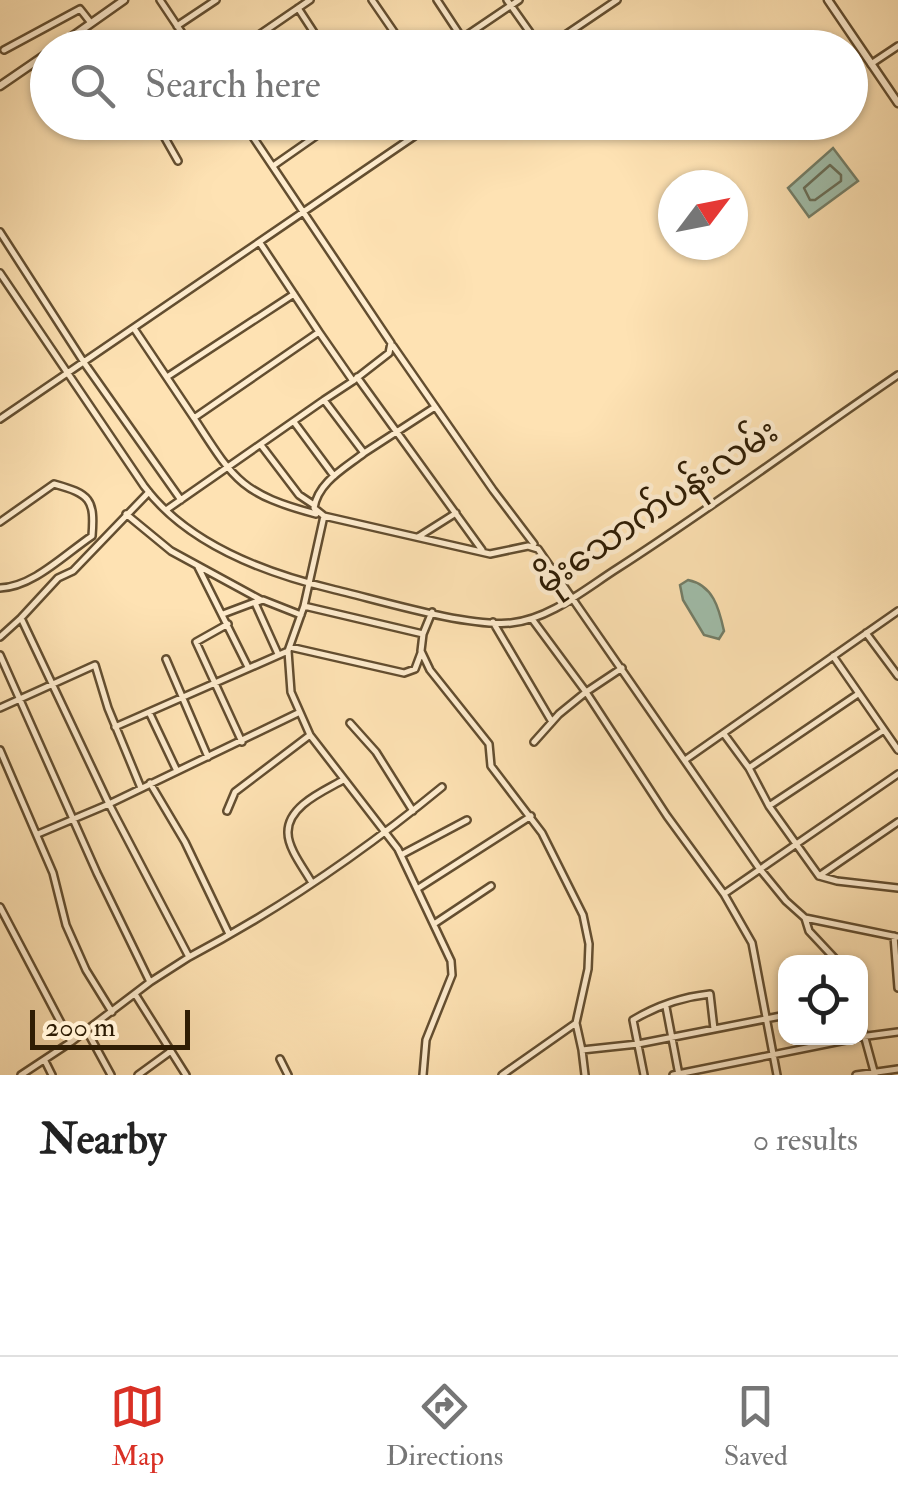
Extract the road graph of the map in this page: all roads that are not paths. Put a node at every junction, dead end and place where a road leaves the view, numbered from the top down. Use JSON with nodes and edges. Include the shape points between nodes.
{"nodes":[{"id":1,"x":160,"y":0,"type":"edge"},
{"id":2,"x":216,"y":0,"type":"edge"},
{"id":3,"x":310,"y":0,"type":"edge"},
{"id":4,"x":372,"y":0,"type":"edge"},
{"id":5,"x":437,"y":0,"type":"edge"},
{"id":6,"x":519,"y":0,"type":"edge"},
{"id":7,"x":618,"y":0,"type":"edge"},
{"id":8,"x":828,"y":0,"type":"edge"},
{"id":9,"x":118,"y":2,"type":"edge"},
{"id":10,"x":508,"y":3,"type":"edge"},
{"id":11,"x":298,"y":8,"type":"junction"},
{"id":12,"x":91,"y":23,"type":"junction"},
{"id":13,"x":177,"y":26,"type":"junction"},
{"id":14,"x":41,"y":30,"type":"edge"},
{"id":15,"x":81,"y":30,"type":"edge"},
{"id":16,"x":180,"y":30,"type":"edge"},
{"id":17,"x":266,"y":30,"type":"edge"},
{"id":18,"x":312,"y":30,"type":"edge"},
{"id":19,"x":393,"y":30,"type":"edge"},
{"id":20,"x":457,"y":30,"type":"edge"},
{"id":21,"x":473,"y":30,"type":"edge"},
{"id":22,"x":530,"y":30,"type":"edge"},
{"id":23,"x":572,"y":30,"type":"edge"},
{"id":24,"x":848,"y":30,"type":"edge"},
{"id":25,"x":30,"y":36,"type":"edge"},
{"id":26,"x":898,"y":46,"type":"edge"},
{"id":27,"x":4,"y":50,"type":"dead end"},
{"id":28,"x":868,"y":60,"type":"edge"},
{"id":29,"x":871,"y":64,"type":"junction"},
{"id":30,"x":30,"y":65,"type":"edge"},
{"id":31,"x":0,"y":86,"type":"edge"},
{"id":32,"x":898,"y":103,"type":"edge"},
{"id":33,"x":166,"y":140,"type":"edge"},
{"id":34,"x":256,"y":140,"type":"edge"},
{"id":35,"x":310,"y":140,"type":"edge"},
{"id":36,"x":409,"y":140,"type":"edge"},
{"id":37,"x":178,"y":161,"type":"dead end"},
{"id":38,"x":274,"y":166,"type":"junction"},
{"id":39,"x":304,"y":212,"type":"junction"},
{"id":40,"x":0,"y":232,"type":"edge"},
{"id":41,"x":260,"y":243,"type":"junction"},
{"id":42,"x":0,"y":274,"type":"edge"},
{"id":43,"x":294,"y":294,"type":"junction"},
{"id":44,"x":135,"y":330,"type":"junction"},
{"id":45,"x":319,"y":332,"type":"junction"},
{"id":46,"x":391,"y":343,"type":"junction"},
{"id":47,"x":85,"y":364,"type":"junction"},
{"id":48,"x":68,"y":374,"type":"junction"},
{"id":49,"x":898,"y":375,"type":"edge"},
{"id":50,"x":167,"y":377,"type":"junction"},
{"id":51,"x":355,"y":379,"type":"junction"},
{"id":52,"x":324,"y":400,"type":"junction"},
{"id":53,"x":434,"y":407,"type":"junction"},
{"id":54,"x":194,"y":418,"type":"junction"},
{"id":55,"x":0,"y":420,"type":"edge"},
{"id":56,"x":294,"y":422,"type":"junction"},
{"id":57,"x":396,"y":432,"type":"junction"},
{"id":58,"x":261,"y":445,"type":"junction"},
{"id":59,"x":364,"y":452,"type":"junction"},
{"id":60,"x":227,"y":469,"type":"junction"},
{"id":61,"x":334,"y":476,"type":"junction"},
{"id":62,"x":148,"y":492,"type":"junction"},
{"id":63,"x":181,"y":500,"type":"junction"},
{"id":64,"x":314,"y":505,"type":"junction"},
{"id":65,"x":165,"y":510,"type":"junction"},
{"id":66,"x":456,"y":512,"type":"junction"},
{"id":67,"x":126,"y":514,"type":"junction"},
{"id":68,"x":324,"y":516,"type":"junction"},
{"id":69,"x":0,"y":522,"type":"edge"},
{"id":70,"x":418,"y":538,"type":"junction"},
{"id":71,"x":538,"y":548,"type":"junction"},
{"id":72,"x":484,"y":552,"type":"junction"},
{"id":73,"x":198,"y":566,"type":"junction"},
{"id":74,"x":309,"y":583,"type":"junction"},
{"id":75,"x":0,"y":588,"type":"edge"},
{"id":76,"x":573,"y":597,"type":"junction"},
{"id":77,"x":259,"y":600,"type":"junction"},
{"id":78,"x":304,"y":606,"type":"junction"},
{"id":79,"x":898,"y":611,"type":"edge"},
{"id":80,"x":432,"y":612,"type":"junction"},
{"id":81,"x":223,"y":614,"type":"junction"},
{"id":82,"x":301,"y":614,"type":"junction"},
{"id":83,"x":20,"y":618,"type":"junction"},
{"id":84,"x":532,"y":619,"type":"junction"},
{"id":85,"x":492,"y":622,"type":"junction"},
{"id":86,"x":228,"y":624,"type":"junction"},
{"id":87,"x":866,"y":633,"type":"junction"},
{"id":88,"x":423,"y":634,"type":"junction"},
{"id":89,"x":0,"y":637,"type":"edge"},
{"id":90,"x":289,"y":649,"type":"junction"},
{"id":91,"x":421,"y":651,"type":"junction"},
{"id":92,"x":278,"y":654,"type":"junction"},
{"id":93,"x":0,"y":655,"type":"edge"},
{"id":94,"x":833,"y":656,"type":"junction"},
{"id":95,"x":166,"y":659,"type":"dead end"},
{"id":96,"x":248,"y":667,"type":"junction"},
{"id":97,"x":622,"y":668,"type":"junction"},
{"id":98,"x":898,"y":676,"type":"edge"},
{"id":99,"x":214,"y":682,"type":"junction"},
{"id":100,"x":54,"y":683,"type":"junction"},
{"id":101,"x":586,"y":692,"type":"junction"},
{"id":102,"x":858,"y":694,"type":"junction"},
{"id":103,"x":181,"y":697,"type":"junction"},
{"id":104,"x":18,"y":699,"type":"junction"},
{"id":105,"x":0,"y":708,"type":"edge"},
{"id":106,"x":149,"y":712,"type":"junction"},
{"id":107,"x":298,"y":713,"type":"junction"},
{"id":108,"x":552,"y":722,"type":"junction"},
{"id":109,"x":350,"y":723,"type":"dead end"},
{"id":110,"x":115,"y":727,"type":"junction"},
{"id":111,"x":884,"y":730,"type":"junction"},
{"id":112,"x":724,"y":734,"type":"junction"},
{"id":113,"x":310,"y":735,"type":"junction"},
{"id":114,"x":242,"y":742,"type":"junction"},
{"id":115,"x":534,"y":742,"type":"dead end"},
{"id":116,"x":0,"y":750,"type":"edge"},
{"id":117,"x":898,"y":750,"type":"edge"},
{"id":118,"x":208,"y":757,"type":"junction"},
{"id":119,"x":685,"y":760,"type":"junction"},
{"id":120,"x":749,"y":768,"type":"junction"},
{"id":121,"x":177,"y":771,"type":"junction"},
{"id":122,"x":898,"y":774,"type":"edge"},
{"id":123,"x":343,"y":780,"type":"junction"},
{"id":124,"x":150,"y":783,"type":"junction"},
{"id":125,"x":442,"y":786,"type":"dead end"},
{"id":126,"x":141,"y":788,"type":"junction"},
{"id":127,"x":109,"y":804,"type":"junction"},
{"id":128,"x":769,"y":806,"type":"junction"},
{"id":129,"x":227,"y":811,"type":"dead end"},
{"id":130,"x":413,"y":811,"type":"junction"},
{"id":131,"x":531,"y":816,"type":"junction"},
{"id":132,"x":76,"y":819,"type":"junction"},
{"id":133,"x":467,"y":820,"type":"dead end"},
{"id":134,"x":898,"y":822,"type":"edge"},
{"id":135,"x":387,"y":832,"type":"junction"},
{"id":136,"x":38,"y":834,"type":"junction"},
{"id":137,"x":795,"y":843,"type":"junction"},
{"id":138,"x":401,"y":855,"type":"junction"},
{"id":139,"x":758,"y":868,"type":"junction"},
{"id":140,"x":819,"y":876,"type":"junction"},
{"id":141,"x":312,"y":883,"type":"junction"},
{"id":142,"x":491,"y":886,"type":"dead end"},
{"id":143,"x":898,"y":888,"type":"edge"},
{"id":144,"x":417,"y":889,"type":"junction"},
{"id":145,"x":724,"y":894,"type":"junction"},
{"id":146,"x":0,"y":907,"type":"edge"},
{"id":147,"x":805,"y":918,"type":"junction"},
{"id":148,"x":434,"y":924,"type":"junction"},
{"id":149,"x":229,"y":934,"type":"junction"},
{"id":150,"x":896,"y":937,"type":"edge"},
{"id":151,"x":832,"y":955,"type":"edge"},
{"id":152,"x":190,"y":957,"type":"junction"},
{"id":153,"x":150,"y":982,"type":"junction"},
{"id":154,"x":898,"y":988,"type":"edge"},
{"id":155,"x":135,"y":994,"type":"junction"},
{"id":156,"x":666,"y":1007,"type":"junction"},
{"id":157,"x":112,"y":1012,"type":"junction"},
{"id":158,"x":778,"y":1017,"type":"edge"},
{"id":159,"x":766,"y":1019,"type":"junction"},
{"id":160,"x":576,"y":1023,"type":"junction"},
{"id":161,"x":714,"y":1029,"type":"junction"},
{"id":162,"x":87,"y":1032,"type":"junction"},
{"id":163,"x":898,"y":1032,"type":"edge"},
{"id":164,"x":868,"y":1036,"type":"edge"},
{"id":165,"x":671,"y":1038,"type":"junction"},
{"id":166,"x":70,"y":1042,"type":"junction"},
{"id":167,"x":638,"y":1044,"type":"junction"},
{"id":168,"x":819,"y":1045,"type":"edge"},
{"id":169,"x":863,"y":1045,"type":"edge"},
{"id":170,"x":582,"y":1050,"type":"junction"},
{"id":171,"x":170,"y":1051,"type":"junction"},
{"id":172,"x":773,"y":1054,"type":"junction"},
{"id":173,"x":280,"y":1059,"type":"dead end"},
{"id":174,"x":45,"y":1061,"type":"junction"},
{"id":175,"x":898,"y":1069,"type":"edge"},
{"id":176,"x":875,"y":1073,"type":"edge"},
{"id":177,"x":21,"y":1075,"type":"edge"},
{"id":178,"x":52,"y":1075,"type":"edge"},
{"id":179,"x":111,"y":1075,"type":"edge"},
{"id":180,"x":138,"y":1075,"type":"edge"},
{"id":181,"x":186,"y":1075,"type":"edge"},
{"id":182,"x":288,"y":1075,"type":"edge"},
{"id":183,"x":423,"y":1075,"type":"edge"},
{"id":184,"x":501,"y":1075,"type":"edge"},
{"id":185,"x":585,"y":1075,"type":"edge"},
{"id":186,"x":644,"y":1075,"type":"edge"},
{"id":187,"x":677,"y":1075,"type":"edge"},
{"id":188,"x":777,"y":1075,"type":"edge"},
{"id":189,"x":856,"y":1075,"type":"edge"}],
"edges":[{"from":1,"to":13,"type":"street"},
{"from":2,"to":13,"type":"street"},
{"from":3,"to":11,"type":"street"},
{"from":4,"to":19,"type":"street"},
{"from":5,"to":20,"type":"street"},
{"from":6,"to":10,"type":"street"},
{"from":7,"to":23,"type":"street"},
{"from":8,"to":24,"type":"street"},
{"from":9,"to":12,"type":"street"},
{"from":10,"to":21,"type":"street"},
{"from":10,"to":22,"type":"street"},
{"from":11,"to":17,"type":"street"},
{"from":11,"to":18,"type":"street"},
{"from":12,"to":14,"type":"street","via":[[80,9]]},
{"from":12,"to":15,"type":"street"},
{"from":13,"to":16,"type":"street"},
{"from":25,"to":27,"type":"street"},
{"from":26,"to":29,"type":"street"},
{"from":28,"to":29,"type":"street"},
{"from":29,"to":32,"type":"street"},
{"from":30,"to":31,"type":"street"},
{"from":33,"to":37,"type":"street"},
{"from":34,"to":38,"type":"street"},
{"from":35,"to":38,"type":"street"},
{"from":36,"to":39,"type":"street"},
{"from":38,"to":39,"type":"street"},
{"from":39,"to":41,"type":"street"},
{"from":39,"to":46,"type":"street"},
{"from":40,"to":47,"type":"street"},
{"from":41,"to":43,"type":"street"},
{"from":41,"to":44,"type":"street"},
{"from":42,"to":48,"type":"street","name":"မိုးသောက်ပန်းလမ်း"},
{"from":43,"to":45,"type":"street"},
{"from":43,"to":50,"type":"street"},
{"from":44,"to":47,"type":"street"},
{"from":44,"to":50,"type":"street"},
{"from":45,"to":51,"type":"street"},
{"from":45,"to":54,"type":"street"},
{"from":46,"to":51,"type":"street","via":[[389,353]]},
{"from":46,"to":53,"type":"street"},
{"from":47,"to":48,"type":"street"},
{"from":47,"to":63,"type":"street"},
{"from":48,"to":55,"type":"street"},
{"from":48,"to":62,"type":"street","name":"မိုးသောက်ပန်းလမ်း"},
{"from":49,"to":76,"type":"street","name":"မိုးသောက်ပန်းလမ်း"},
{"from":50,"to":54,"type":"street"},
{"from":51,"to":52,"type":"street"},
{"from":51,"to":57,"type":"street"},
{"from":52,"to":56,"type":"street"},
{"from":52,"to":59,"type":"street"},
{"from":53,"to":57,"type":"street"},
{"from":53,"to":71,"type":"street"},
{"from":54,"to":60,"type":"street"},
{"from":56,"to":58,"type":"street"},
{"from":56,"to":61,"type":"street"},
{"from":57,"to":59,"type":"street"},
{"from":57,"to":66,"type":"street"},
{"from":58,"to":60,"type":"street"},
{"from":58,"to":64,"type":"street"},
{"from":59,"to":61,"type":"street"},
{"from":60,"to":63,"type":"street"},
{"from":60,"to":68,"type":"street","via":[[260,494]]},
{"from":61,"to":64,"type":"street"},
{"from":62,"to":65,"type":"street","name":"မိုးသောက်ပန်းလမ်း"},
{"from":62,"to":67,"type":"street"},
{"from":63,"to":65,"type":"street"},
{"from":64,"to":68,"type":"street"},
{"from":65,"to":74,"type":"street","name":"မိုးသောက်ပန်းလမ်း","via":[[254,566]]},
{"from":66,"to":70,"type":"street"},
{"from":66,"to":72,"type":"street"},
{"from":67,"to":73,"type":"street"},
{"from":67,"to":83,"type":"street"},
{"from":68,"to":70,"type":"street"},
{"from":68,"to":74,"type":"street"},
{"from":69,"to":75,"type":"street","via":[[54,484],[89,498],[94,513],[92,536],[15,588]]},
{"from":70,"to":72,"type":"street"},
{"from":71,"to":72,"type":"street"},
{"from":71,"to":76,"type":"street"},
{"from":73,"to":77,"type":"street"},
{"from":73,"to":81,"type":"street"},
{"from":74,"to":78,"type":"street"},
{"from":74,"to":80,"type":"street","name":"မိုးသောက်ပန်းလမ်း"},
{"from":76,"to":84,"type":"street","name":"မိုးသောက်ပန်းလမ်း"},
{"from":76,"to":97,"type":"street"},
{"from":77,"to":81,"type":"street"},
{"from":77,"to":82,"type":"street"},
{"from":77,"to":92,"type":"street","via":[[255,605]]},
{"from":78,"to":82,"type":"street"},
{"from":78,"to":88,"type":"street"},
{"from":79,"to":87,"type":"street"},
{"from":80,"to":85,"type":"street","name":"မိုးသောက်ပန်းလမ်း"},
{"from":80,"to":88,"type":"street"},
{"from":81,"to":86,"type":"street"},
{"from":82,"to":90,"type":"street"},
{"from":83,"to":89,"type":"street"},
{"from":83,"to":100,"type":"street"},
{"from":84,"to":85,"type":"street","name":"မိုးသောက်ပန်းလမ်း"},
{"from":84,"to":101,"type":"street"},
{"from":85,"to":108,"type":"street"},
{"from":86,"to":96,"type":"street"},
{"from":86,"to":99,"type":"street","via":[[196,642]]},
{"from":87,"to":94,"type":"street"},
{"from":87,"to":98,"type":"street"},
{"from":88,"to":91,"type":"street"},
{"from":90,"to":91,"type":"street","via":[[404,674],[415,669]]},
{"from":90,"to":92,"type":"street"},
{"from":90,"to":107,"type":"street"},
{"from":91,"to":131,"type":"street","via":[[489,744],[491,766]]},
{"from":92,"to":96,"type":"street"},
{"from":93,"to":104,"type":"street"},
{"from":94,"to":102,"type":"street"},
{"from":94,"to":112,"type":"street"},
{"from":95,"to":103,"type":"street"},
{"from":96,"to":99,"type":"street"},
{"from":97,"to":101,"type":"street"},
{"from":97,"to":119,"type":"street"},
{"from":99,"to":103,"type":"street"},
{"from":99,"to":114,"type":"street"},
{"from":100,"to":104,"type":"street"},
{"from":100,"to":110,"type":"street","via":[[95,665]]},
{"from":100,"to":127,"type":"street"},
{"from":101,"to":108,"type":"street"},
{"from":101,"to":145,"type":"street"},
{"from":102,"to":111,"type":"street"},
{"from":102,"to":120,"type":"street"},
{"from":103,"to":106,"type":"street"},
{"from":103,"to":118,"type":"street"},
{"from":104,"to":105,"type":"street"},
{"from":104,"to":132,"type":"street"},
{"from":106,"to":110,"type":"street"},
{"from":106,"to":121,"type":"street"},
{"from":107,"to":113,"type":"street"},
{"from":107,"to":114,"type":"street"},
{"from":108,"to":115,"type":"street"},
{"from":109,"to":130,"type":"street"},
{"from":110,"to":126,"type":"street"},
{"from":111,"to":117,"type":"street"},
{"from":111,"to":128,"type":"street"},
{"from":112,"to":119,"type":"street"},
{"from":112,"to":120,"type":"street"},
{"from":113,"to":123,"type":"street"},
{"from":113,"to":129,"type":"street","via":[[234,792]]},
{"from":114,"to":118,"type":"street"},
{"from":116,"to":136,"type":"street"},
{"from":118,"to":121,"type":"street"},
{"from":119,"to":139,"type":"street"},
{"from":120,"to":128,"type":"street"},
{"from":121,"to":124,"type":"street"},
{"from":122,"to":137,"type":"street"},
{"from":123,"to":135,"type":"street"},
{"from":123,"to":141,"type":"street","via":[[312,797],[288,828]]},
{"from":124,"to":126,"type":"street"},
{"from":124,"to":149,"type":"street"},
{"from":125,"to":130,"type":"street"},
{"from":126,"to":127,"type":"street"},
{"from":127,"to":132,"type":"street"},
{"from":127,"to":152,"type":"street"},
{"from":128,"to":137,"type":"street"},
{"from":130,"to":135,"type":"street"},
{"from":131,"to":144,"type":"street"},
{"from":131,"to":160,"type":"street","via":[[588,930]]},
{"from":132,"to":136,"type":"street"},
{"from":132,"to":153,"type":"street"},
{"from":133,"to":138,"type":"street"},
{"from":134,"to":140,"type":"street"},
{"from":135,"to":138,"type":"street"},
{"from":135,"to":141,"type":"street"},
{"from":136,"to":157,"type":"street","via":[[66,925]]},
{"from":137,"to":139,"type":"street"},
{"from":137,"to":140,"type":"street"},
{"from":138,"to":144,"type":"street"},
{"from":139,"to":145,"type":"street"},
{"from":139,"to":147,"type":"street"},
{"from":140,"to":143,"type":"street"},
{"from":141,"to":149,"type":"street"},
{"from":142,"to":148,"type":"street"},
{"from":144,"to":148,"type":"street"},
{"from":145,"to":159,"type":"street","via":[[755,954]]},
{"from":146,"to":166,"type":"street"},
{"from":147,"to":150,"type":"street"},
{"from":147,"to":151,"type":"street"},
{"from":148,"to":183,"type":"street","via":[[452,968],[426,1040]]},
{"from":149,"to":152,"type":"street"},
{"from":150,"to":154,"type":"street"},
{"from":152,"to":153,"type":"street"},
{"from":153,"to":155,"type":"street"},
{"from":155,"to":157,"type":"street"},
{"from":155,"to":171,"type":"street"},
{"from":156,"to":161,"type":"street","via":[[678,998],[710,994]]},
{"from":156,"to":165,"type":"street"},
{"from":156,"to":167,"type":"street","via":[[634,1020]]},
{"from":157,"to":162,"type":"street"},
{"from":158,"to":159,"type":"street"},
{"from":159,"to":161,"type":"street"},
{"from":159,"to":172,"type":"street"},
{"from":160,"to":170,"type":"street"},
{"from":160,"to":184,"type":"street"},
{"from":161,"to":165,"type":"street"},
{"from":162,"to":166,"type":"street"},
{"from":162,"to":179,"type":"street"},
{"from":163,"to":164,"type":"street"},
{"from":165,"to":167,"type":"street"},
{"from":165,"to":187,"type":"street"},
{"from":166,"to":174,"type":"street"},
{"from":167,"to":170,"type":"street"},
{"from":167,"to":186,"type":"street"},
{"from":168,"to":172,"type":"street"},
{"from":169,"to":176,"type":"street"},
{"from":170,"to":185,"type":"street"},
{"from":171,"to":180,"type":"street"},
{"from":171,"to":181,"type":"street"},
{"from":172,"to":187,"type":"street"},
{"from":172,"to":188,"type":"street"},
{"from":173,"to":182,"type":"street"},
{"from":174,"to":177,"type":"street"},
{"from":174,"to":178,"type":"street"},
{"from":175,"to":176,"type":"street"},
{"from":176,"to":189,"type":"street"}]}
